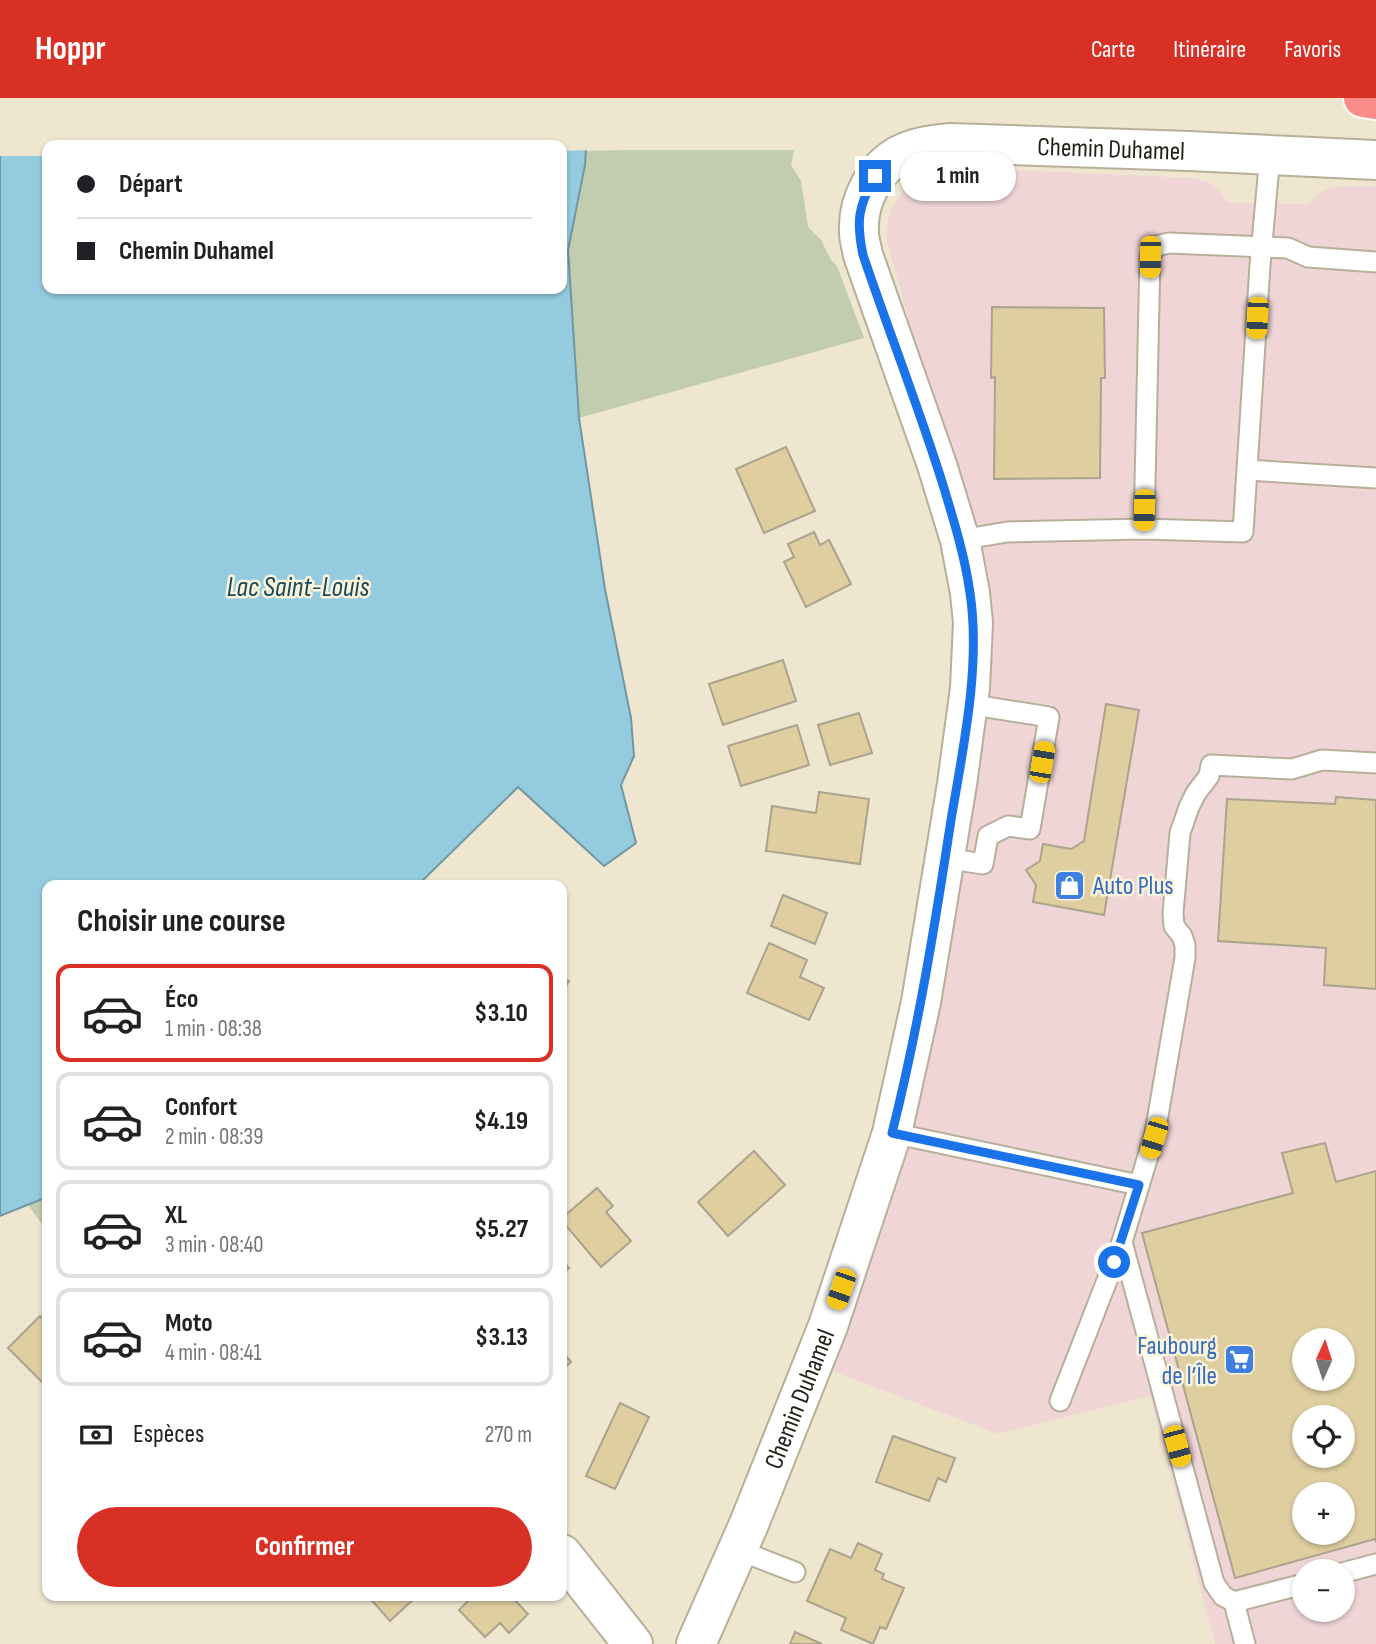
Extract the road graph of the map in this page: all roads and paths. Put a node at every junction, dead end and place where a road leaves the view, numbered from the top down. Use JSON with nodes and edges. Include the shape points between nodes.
{"nodes":[{"id":1,"x":1363,"y":98,"type":"edge"},
{"id":2,"x":1376,"y":100,"type":"edge"},
{"id":3,"x":1270,"y":155,"type":"junction"},
{"id":4,"x":1376,"y":160,"type":"edge"},
{"id":5,"x":1261,"y":247,"type":"junction"},
{"id":6,"x":1376,"y":262,"type":"edge"},
{"id":7,"x":1247,"y":470,"type":"junction"},
{"id":8,"x":1376,"y":478,"type":"edge"},
{"id":9,"x":1144,"y":529,"type":"junction"},
{"id":10,"x":960,"y":540,"type":"junction"},
{"id":11,"x":968,"y":704,"type":"junction"},
{"id":12,"x":1376,"y":763,"type":"edge"},
{"id":13,"x":945,"y":859,"type":"junction"},
{"id":14,"x":892,"y":1133,"type":"junction"},
{"id":15,"x":1139,"y":1185,"type":"junction"},
{"id":16,"x":1122,"y":1242,"type":"junction"},
{"id":17,"x":1060,"y":1401,"type":"dead end"},
{"id":18,"x":738,"y":1550,"type":"junction"},
{"id":19,"x":567,"y":1559,"type":"edge"},
{"id":20,"x":1376,"y":1564,"type":"edge"},
{"id":21,"x":1355,"y":1570,"type":"edge"},
{"id":22,"x":795,"y":1573,"type":"dead end"},
{"id":23,"x":1292,"y":1587,"type":"edge"},
{"id":24,"x":1234,"y":1602,"type":"junction"},
{"id":25,"x":633,"y":1644,"type":"edge"},
{"id":26,"x":696,"y":1644,"type":"edge"},
{"id":27,"x":1245,"y":1644,"type":"edge"}],
"edges":[{"from":1,"to":2,"type":"highway"},
{"from":3,"to":4,"type":"street","name":"Chemin Duhamel"},
{"from":3,"to":5,"type":"lane"},
{"from":3,"to":10,"type":"street","name":"Chemin Duhamel","via":[[949,143],[904,153],[875,176],[860,214],[863,255]]},
{"from":5,"to":6,"type":"lane","via":[[1289,248],[1308,257]]},
{"from":5,"to":7,"type":"lane"},
{"from":5,"to":9,"type":"lane","via":[[1169,243],[1156,246],[1150,257]]},
{"from":7,"to":8,"type":"lane"},
{"from":7,"to":9,"type":"lane","via":[[1243,532]]},
{"from":9,"to":10,"type":"lane","via":[[1007,532]]},
{"from":10,"to":11,"type":"street","name":"Chemin Duhamel","via":[[973,623]]},
{"from":11,"to":13,"type":"street","name":"Chemin Duhamel"},
{"from":11,"to":13,"type":"lane","via":[[1049,717],[1030,829],[1008,826],[988,836],[984,864]]},
{"from":12,"to":15,"type":"lane","via":[[1322,760],[1292,769],[1211,765],[1180,833],[1172,913],[1185,945],[1185,958],[1155,1133]]},
{"from":13,"to":14,"type":"street","name":"Chemin Duhamel","via":[[921,1002]]},
{"from":14,"to":15,"type":"lane"},
{"from":14,"to":18,"type":"street","name":"Chemin Duhamel","via":[[828,1326]]},
{"from":15,"to":16,"type":"lane"},
{"from":16,"to":17,"type":"lane"},
{"from":16,"to":24,"type":"lane","via":[[1214,1583]]},
{"from":18,"to":22,"type":"lane"},
{"from":18,"to":26,"type":"street","name":"Chemin Duhamel"},
{"from":19,"to":25,"type":"street"},
{"from":20,"to":21,"type":"lane"},
{"from":23,"to":24,"type":"lane"},
{"from":24,"to":27,"type":"lane"}]}
